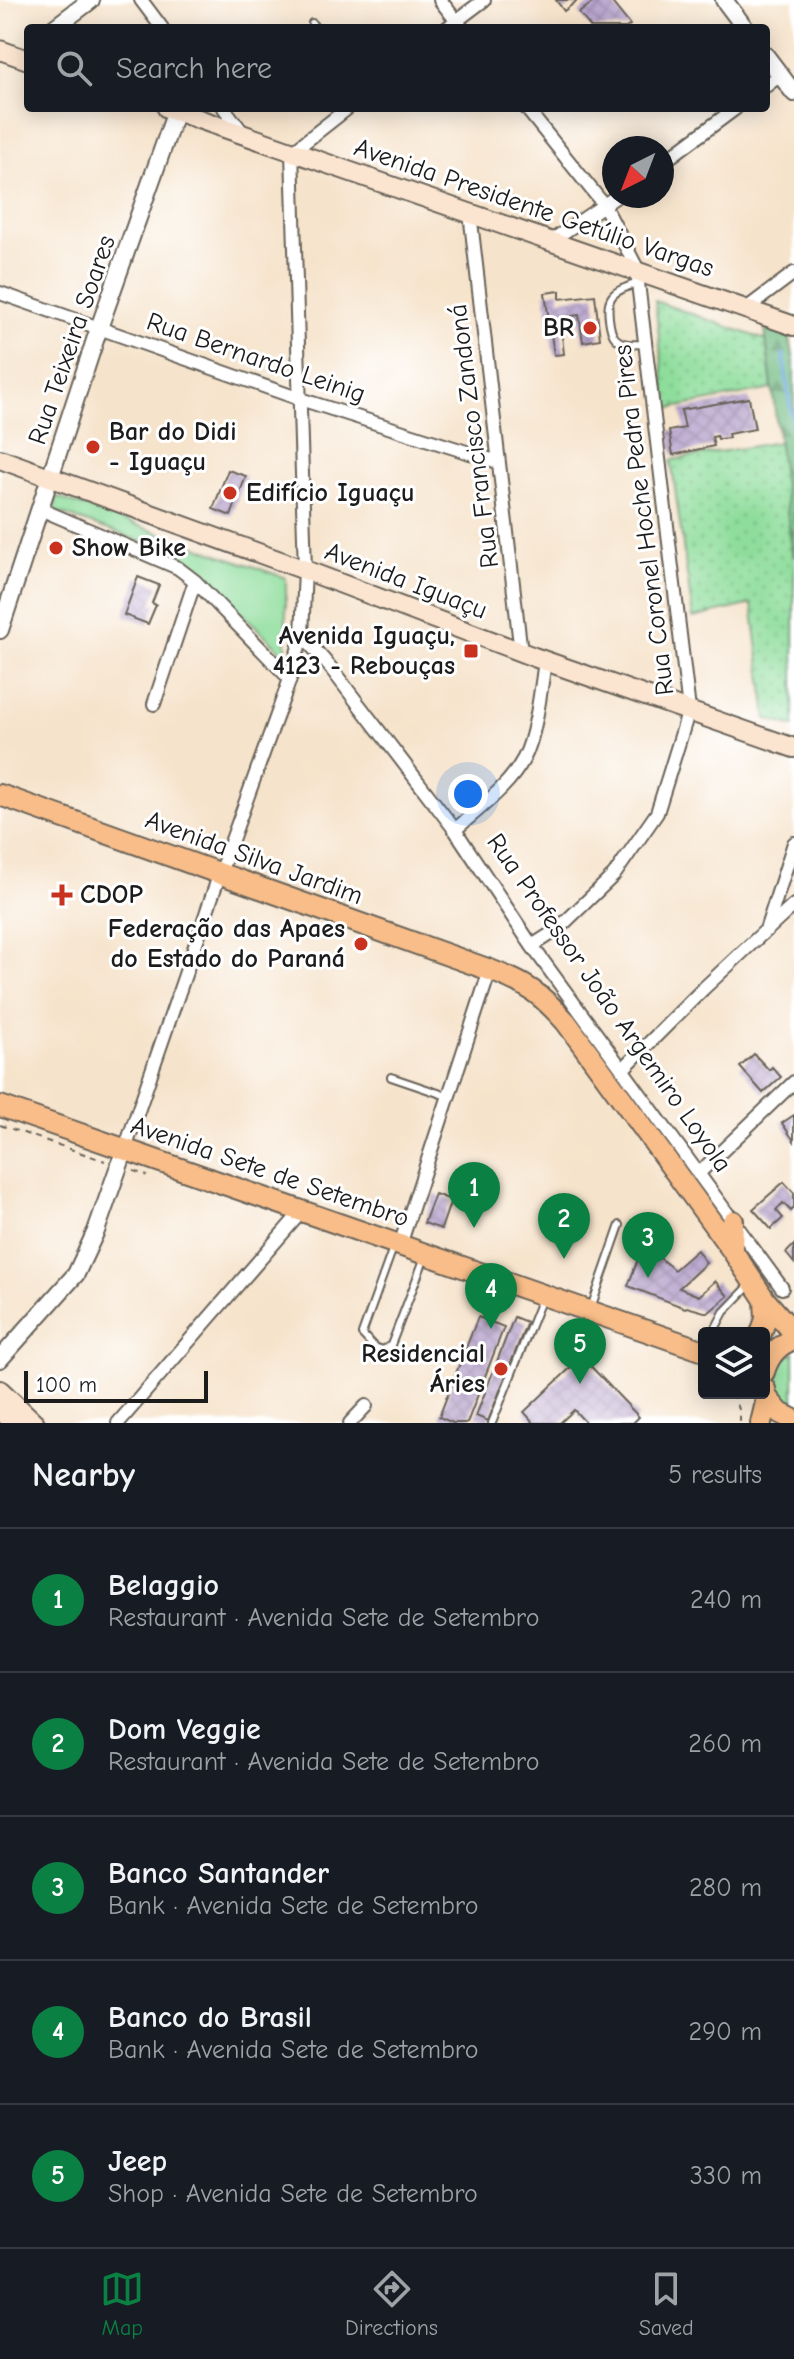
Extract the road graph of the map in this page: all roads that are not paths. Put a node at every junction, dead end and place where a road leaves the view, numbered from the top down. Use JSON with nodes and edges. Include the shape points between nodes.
{"nodes":[{"id":1,"x":91,"y":0,"type":"edge"},
{"id":2,"x":141,"y":0,"type":"edge"},
{"id":3,"x":440,"y":0,"type":"edge"},
{"id":4,"x":484,"y":0,"type":"edge"},
{"id":5,"x":724,"y":0,"type":"edge"},
{"id":6,"x":59,"y":24,"type":"edge"},
{"id":7,"x":159,"y":24,"type":"edge"},
{"id":8,"x":454,"y":24,"type":"edge"},
{"id":9,"x":457,"y":24,"type":"edge"},
{"id":10,"x":742,"y":24,"type":"edge"},
{"id":11,"x":0,"y":36,"type":"edge"},
{"id":12,"x":18,"y":54,"type":"edge"},
{"id":13,"x":770,"y":61,"type":"edge"},
{"id":14,"x":780,"y":75,"type":"junction"},
{"id":15,"x":770,"y":83,"type":"edge"},
{"id":16,"x":794,"y":93,"type":"edge"},
{"id":17,"x":173,"y":112,"type":"edge"},
{"id":18,"x":182,"y":112,"type":"edge"},
{"id":19,"x":227,"y":112,"type":"edge"},
{"id":20,"x":343,"y":112,"type":"edge"},
{"id":21,"x":529,"y":112,"type":"edge"},
{"id":22,"x":731,"y":112,"type":"edge"},
{"id":23,"x":245,"y":135,"type":"junction"},
{"id":24,"x":292,"y":152,"type":"junction"},
{"id":25,"x":674,"y":154,"type":"edge"},
{"id":26,"x":602,"y":203,"type":"edge"},
{"id":27,"x":602,"y":206,"type":"edge"},
{"id":28,"x":605,"y":208,"type":"edge"},
{"id":29,"x":470,"y":213,"type":"junction"},
{"id":30,"x":551,"y":241,"type":"junction"},
{"id":31,"x":794,"y":273,"type":"edge"},
{"id":32,"x":639,"y":277,"type":"junction"},
{"id":33,"x":0,"y":293,"type":"edge"},
{"id":34,"x":746,"y":309,"type":"junction"},
{"id":35,"x":794,"y":326,"type":"edge"},
{"id":36,"x":99,"y":328,"type":"junction"},
{"id":37,"x":646,"y":344,"type":"junction"},
{"id":38,"x":300,"y":399,"type":"junction"},
{"id":39,"x":0,"y":459,"type":"edge"},
{"id":40,"x":498,"y":462,"type":"junction"},
{"id":41,"x":51,"y":478,"type":"junction"},
{"id":42,"x":40,"y":509,"type":"junction"},
{"id":43,"x":305,"y":570,"type":"junction"},
{"id":44,"x":195,"y":581,"type":"junction"},
{"id":45,"x":0,"y":630,"type":"edge"},
{"id":46,"x":302,"y":635,"type":"junction"},
{"id":47,"x":521,"y":653,"type":"junction"},
{"id":48,"x":545,"y":661,"type":"junction"},
{"id":49,"x":290,"y":679,"type":"junction"},
{"id":50,"x":154,"y":704,"type":"dead end"},
{"id":51,"x":689,"y":710,"type":"junction"},
{"id":52,"x":794,"y":748,"type":"edge"},
{"id":53,"x":0,"y":795,"type":"edge"},
{"id":54,"x":455,"y":830,"type":"junction"},
{"id":55,"x":794,"y":843,"type":"edge"},
{"id":56,"x":220,"y":873,"type":"junction"},
{"id":57,"x":794,"y":905,"type":"edge"},
{"id":58,"x":766,"y":930,"type":"junction"},
{"id":59,"x":532,"y":946,"type":"junction"},
{"id":60,"x":490,"y":970,"type":"junction"},
{"id":61,"x":566,"y":1022,"type":"junction"},
{"id":62,"x":605,"y":1049,"type":"junction"},
{"id":63,"x":622,"y":1070,"type":"junction"},
{"id":64,"x":391,"y":1077,"type":"dead end"},
{"id":65,"x":794,"y":1082,"type":"edge"},
{"id":66,"x":447,"y":1096,"type":"junction"},
{"id":67,"x":0,"y":1106,"type":"edge"},
{"id":68,"x":125,"y":1149,"type":"junction"},
{"id":69,"x":698,"y":1174,"type":"junction"},
{"id":70,"x":302,"y":1211,"type":"junction"},
{"id":71,"x":733,"y":1221,"type":"junction"},
{"id":72,"x":620,"y":1225,"type":"dead end"},
{"id":73,"x":397,"y":1244,"type":"junction"},
{"id":74,"x":732,"y":1250,"type":"junction"},
{"id":75,"x":426,"y":1254,"type":"junction"},
{"id":76,"x":753,"y":1283,"type":"junction"},
{"id":77,"x":774,"y":1294,"type":"junction"},
{"id":78,"x":543,"y":1295,"type":"junction"},
{"id":79,"x":589,"y":1311,"type":"junction"},
{"id":80,"x":716,"y":1327,"type":"edge"},
{"id":81,"x":763,"y":1327,"type":"edge"},
{"id":82,"x":792,"y":1329,"type":"edge"},
{"id":83,"x":698,"y":1349,"type":"edge"},
{"id":84,"x":770,"y":1356,"type":"edge"},
{"id":85,"x":0,"y":1359,"type":"edge"},
{"id":86,"x":0,"y":1390,"type":"edge"},
{"id":87,"x":764,"y":1399,"type":"edge"},
{"id":88,"x":770,"y":1399,"type":"edge"},
{"id":89,"x":366,"y":1406,"type":"dead end"},
{"id":90,"x":0,"y":1410,"type":"edge"},
{"id":91,"x":794,"y":1420,"type":"edge"},
{"id":92,"x":14,"y":1423,"type":"edge"},
{"id":93,"x":35,"y":1423,"type":"edge"},
{"id":94,"x":118,"y":1423,"type":"edge"},
{"id":95,"x":350,"y":1423,"type":"edge"},
{"id":96,"x":492,"y":1423,"type":"edge"},
{"id":97,"x":761,"y":1423,"type":"edge"}],
"edges":[{"from":1,"to":6,"type":"street"},
{"from":2,"to":7,"type":"street"},
{"from":3,"to":8,"type":"street"},
{"from":4,"to":9,"type":"street"},
{"from":5,"to":10,"type":"street"},
{"from":11,"to":12,"type":"main road"},
{"from":13,"to":14,"type":"street"},
{"from":14,"to":15,"type":"street"},
{"from":14,"to":16,"type":"street"},
{"from":17,"to":36,"type":"street","name":"Rua Teixeira Soares"},
{"from":18,"to":23,"type":"main road","name":"Avenida Presidente Getúlio Vargas"},
{"from":19,"to":23,"type":"street"},
{"from":20,"to":24,"type":"street"},
{"from":21,"to":26,"type":"street"},
{"from":22,"to":25,"type":"street"},
{"from":23,"to":24,"type":"main road","name":"Avenida Presidente Getúlio Vargas"},
{"from":24,"to":29,"type":"main road","name":"Avenida Presidente Getúlio Vargas"},
{"from":24,"to":38,"type":"street"},
{"from":27,"to":30,"type":"street"},
{"from":28,"to":32,"type":"street"},
{"from":29,"to":30,"type":"main road","name":"Avenida Presidente Getúlio Vargas"},
{"from":29,"to":40,"type":"street","name":"Rua Francisco Zandoná"},
{"from":30,"to":32,"type":"main road","name":"Avenida Presidente Getúlio Vargas"},
{"from":31,"to":34,"type":"street"},
{"from":32,"to":34,"type":"main road","name":"Avenida Presidente Getúlio Vargas"},
{"from":32,"to":37,"type":"street","name":"Rua Coronel Hoche Pedra Pires"},
{"from":32,"to":37,"type":"lane","via":[[614,294],[607,307],[611,332],[621,343]]},
{"from":33,"to":36,"type":"street","name":"Rua Bernardo Leinig"},
{"from":34,"to":35,"type":"main road","name":"Avenida Presidente Getúlio Vargas"},
{"from":36,"to":38,"type":"street","name":"Rua Bernardo Leinig"},
{"from":36,"to":41,"type":"street","name":"Rua Teixeira Soares"},
{"from":37,"to":51,"type":"street","name":"Rua Coronel Hoche Pedra Pires"},
{"from":38,"to":40,"type":"street","name":"Rua Bernardo Leinig"},
{"from":38,"to":43,"type":"street"},
{"from":39,"to":41,"type":"main road","name":"Avenida Iguaçu"},
{"from":40,"to":47,"type":"street","name":"Rua Francisco Zandoná"},
{"from":41,"to":42,"type":"street","name":"Rua Teixeira Soares"},
{"from":41,"to":43,"type":"main road","name":"Avenida Iguaçu"},
{"from":42,"to":44,"type":"street","via":[[178,568]]},
{"from":42,"to":45,"type":"street","name":"Rua Teixeira Soares"},
{"from":43,"to":46,"type":"street"},
{"from":43,"to":47,"type":"main road","name":"Avenida Iguaçu"},
{"from":44,"to":49,"type":"street"},
{"from":44,"to":50,"type":"street"},
{"from":46,"to":49,"type":"street"},
{"from":46,"to":54,"type":"street","name":"Rua Professor João Argemiro Loyola"},
{"from":47,"to":48,"type":"main road","name":"Avenida Iguaçu"},
{"from":48,"to":51,"type":"main road","name":"Avenida Iguaçu"},
{"from":48,"to":54,"type":"street","via":[[524,758],[502,787]]},
{"from":49,"to":56,"type":"street"},
{"from":51,"to":52,"type":"main road","name":"Avenida Iguaçu"},
{"from":51,"to":59,"type":"street","name":"Rua Coronel Hoche Pedra Pires","via":[[657,813],[614,875],[557,930]]},
{"from":53,"to":56,"type":"main road","name":"Avenida Silva Jardim"},
{"from":54,"to":59,"type":"street","name":"Rua Professor João Argemiro Loyola"},
{"from":55,"to":58,"type":"street"},
{"from":56,"to":60,"type":"main road","name":"Avenida Silva Jardim"},
{"from":56,"to":68,"type":"street"},
{"from":57,"to":58,"type":"street"},
{"from":58,"to":63,"type":"street"},
{"from":59,"to":62,"type":"street","name":"Rua Professor João Argemiro Loyola"},
{"from":60,"to":61,"type":"main road","name":"Rua Professor João Argemiro Loyola","via":[[542,995]]},
{"from":60,"to":66,"type":"street"},
{"from":61,"to":62,"type":"main road"},
{"from":61,"to":74,"type":"main road","name":"Rua Professor João Argemiro Loyola"},
{"from":62,"to":63,"type":"street","name":"Rua Professor João Argemiro Loyola"},
{"from":63,"to":69,"type":"street","name":"Rua Professor João Argemiro Loyola"},
{"from":64,"to":66,"type":"lane"},
{"from":65,"to":69,"type":"street"},
{"from":66,"to":73,"type":"street"},
{"from":67,"to":68,"type":"main road","name":"Avenida Sete de Setembro"},
{"from":68,"to":70,"type":"main road","name":"Avenida Sete de Setembro"},
{"from":68,"to":85,"type":"street","via":[[76,1274]]},
{"from":69,"to":71,"type":"street","name":"Rua Professor João Argemiro Loyola"},
{"from":70,"to":73,"type":"main road","name":"Avenida Sete de Setembro"},
{"from":70,"to":94,"type":"street"},
{"from":71,"to":74,"type":"main road"},
{"from":71,"to":77,"type":"street","name":"Rua Professor João Argemiro Loyola"},
{"from":72,"to":79,"type":"lane"},
{"from":73,"to":75,"type":"main road","name":"Avenida Sete de Setembro"},
{"from":73,"to":75,"type":"lane","via":[[362,1334],[374,1347],[383,1350],[391,1345]]},
{"from":74,"to":76,"type":"main road","name":"Rua Professor João Argemiro Loyola"},
{"from":75,"to":78,"type":"main road","name":"Avenida Sete de Setembro"},
{"from":76,"to":77,"type":"main road","name":"Rua Professor João Argemiro Loyola"},
{"from":76,"to":80,"type":"lane"},
{"from":77,"to":81,"type":"main road"},
{"from":77,"to":82,"type":"main road","name":"Rua Professor João Argemiro Loyola"},
{"from":78,"to":79,"type":"main road","name":"Avenida Sete de Setembro"},
{"from":78,"to":96,"type":"lane"},
{"from":79,"to":83,"type":"main road","name":"Avenida Sete de Setembro"},
{"from":82,"to":84,"type":"main road"},
{"from":86,"to":93,"type":"main road"},
{"from":87,"to":97,"type":"main road"},
{"from":88,"to":91,"type":"main road"},
{"from":89,"to":95,"type":"street"},
{"from":90,"to":92,"type":"main road"}]}
